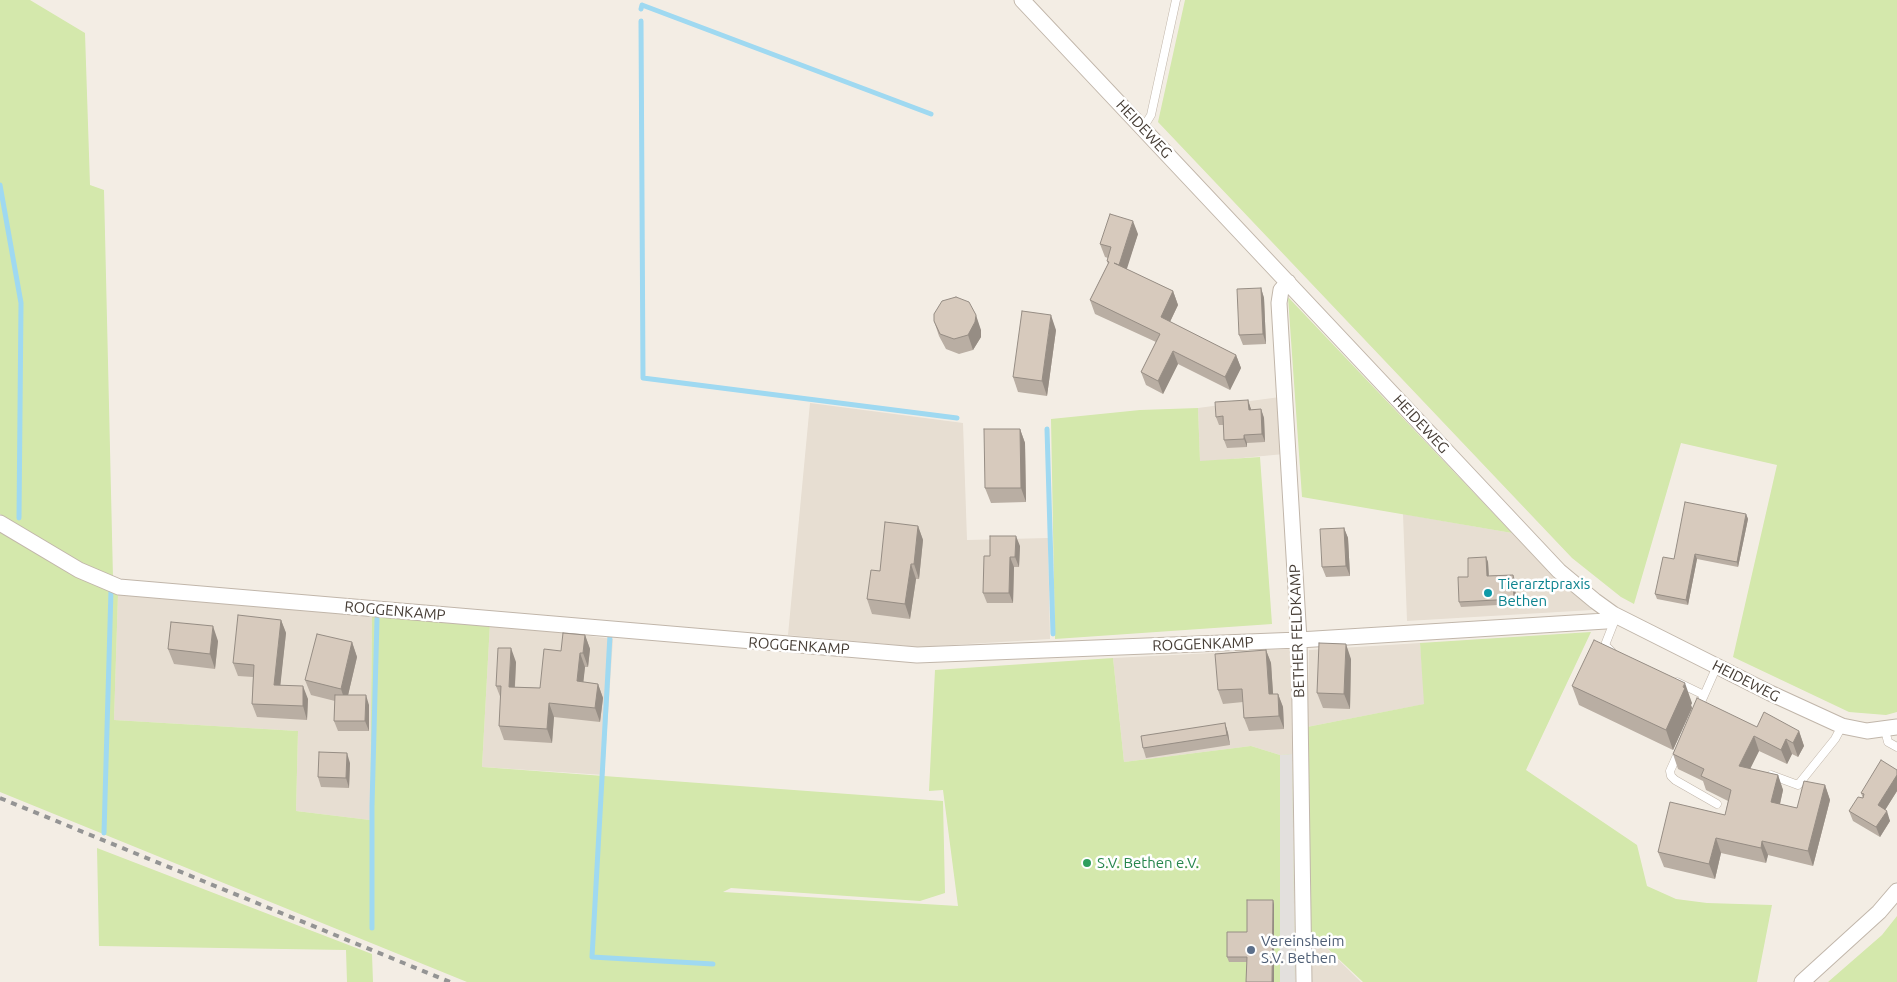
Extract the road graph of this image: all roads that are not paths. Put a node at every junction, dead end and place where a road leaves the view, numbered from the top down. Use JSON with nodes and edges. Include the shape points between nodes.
{"nodes":[{"id":1,"x":1022,"y":0,"type":"edge"},
{"id":2,"x":1176,"y":0,"type":"edge"},
{"id":3,"x":1143,"y":128,"type":"junction"},
{"id":4,"x":1288,"y":282,"type":"junction"},
{"id":5,"x":0,"y":523,"type":"edge"},
{"id":6,"x":1615,"y":615,"type":"junction"},
{"id":7,"x":1299,"y":640,"type":"junction"},
{"id":8,"x":1618,"y":655,"type":"edge"},
{"id":9,"x":1717,"y":666,"type":"junction"},
{"id":10,"x":1670,"y":679,"type":"edge"},
{"id":11,"x":1704,"y":696,"type":"junction"},
{"id":12,"x":1693,"y":720,"type":"edge"},
{"id":13,"x":1842,"y":726,"type":"junction"},
{"id":14,"x":1891,"y":729,"type":"edge"},
{"id":15,"x":1682,"y":744,"type":"edge"},
{"id":16,"x":1897,"y":747,"type":"edge"},
{"id":17,"x":1762,"y":771,"type":"edge"},
{"id":18,"x":1717,"y":804,"type":"dead end"},
{"id":19,"x":1897,"y":891,"type":"edge"},
{"id":20,"x":1304,"y":982,"type":"edge"},
{"id":21,"x":1802,"y":982,"type":"edge"}],
"edges":[{"from":1,"to":3,"type":"street","name":"HEIDEWEG"},
{"from":2,"to":3,"type":"lane","via":[[1151,114]]},
{"from":3,"to":4,"type":"street","name":"HEIDEWEG"},
{"from":4,"to":6,"type":"street","name":"HEIDEWEG","via":[[1559,571]]},
{"from":4,"to":7,"type":"street","name":"BETHER FELDKAMP","via":[[1281,290],[1279,303]]},
{"from":5,"to":7,"type":"street","name":"ROGGENKAMP","via":[[78,570],[119,587],[918,655]]},
{"from":6,"to":7,"type":"street","name":"ROGGENKAMP","via":[[1606,621]]},
{"from":6,"to":8,"type":"lane","via":[[1604,644]]},
{"from":6,"to":9,"type":"street","name":"HEIDEWEG"},
{"from":7,"to":20,"type":"street","name":"BETHER FELDKAMP"},
{"from":9,"to":11,"type":"lane"},
{"from":9,"to":13,"type":"street","name":"HEIDEWEG"},
{"from":10,"to":11,"type":"lane"},
{"from":11,"to":12,"type":"lane"},
{"from":13,"to":14,"type":"street","name":"HEIDEWEG","via":[[1867,732]]},
{"from":13,"to":17,"type":"lane","via":[[1798,785]]},
{"from":14,"to":16,"type":"lane","via":[[1888,742]]},
{"from":15,"to":18,"type":"lane","via":[[1670,771],[1671,776]]},
{"from":19,"to":21,"type":"street","via":[[1879,912]]}]}
